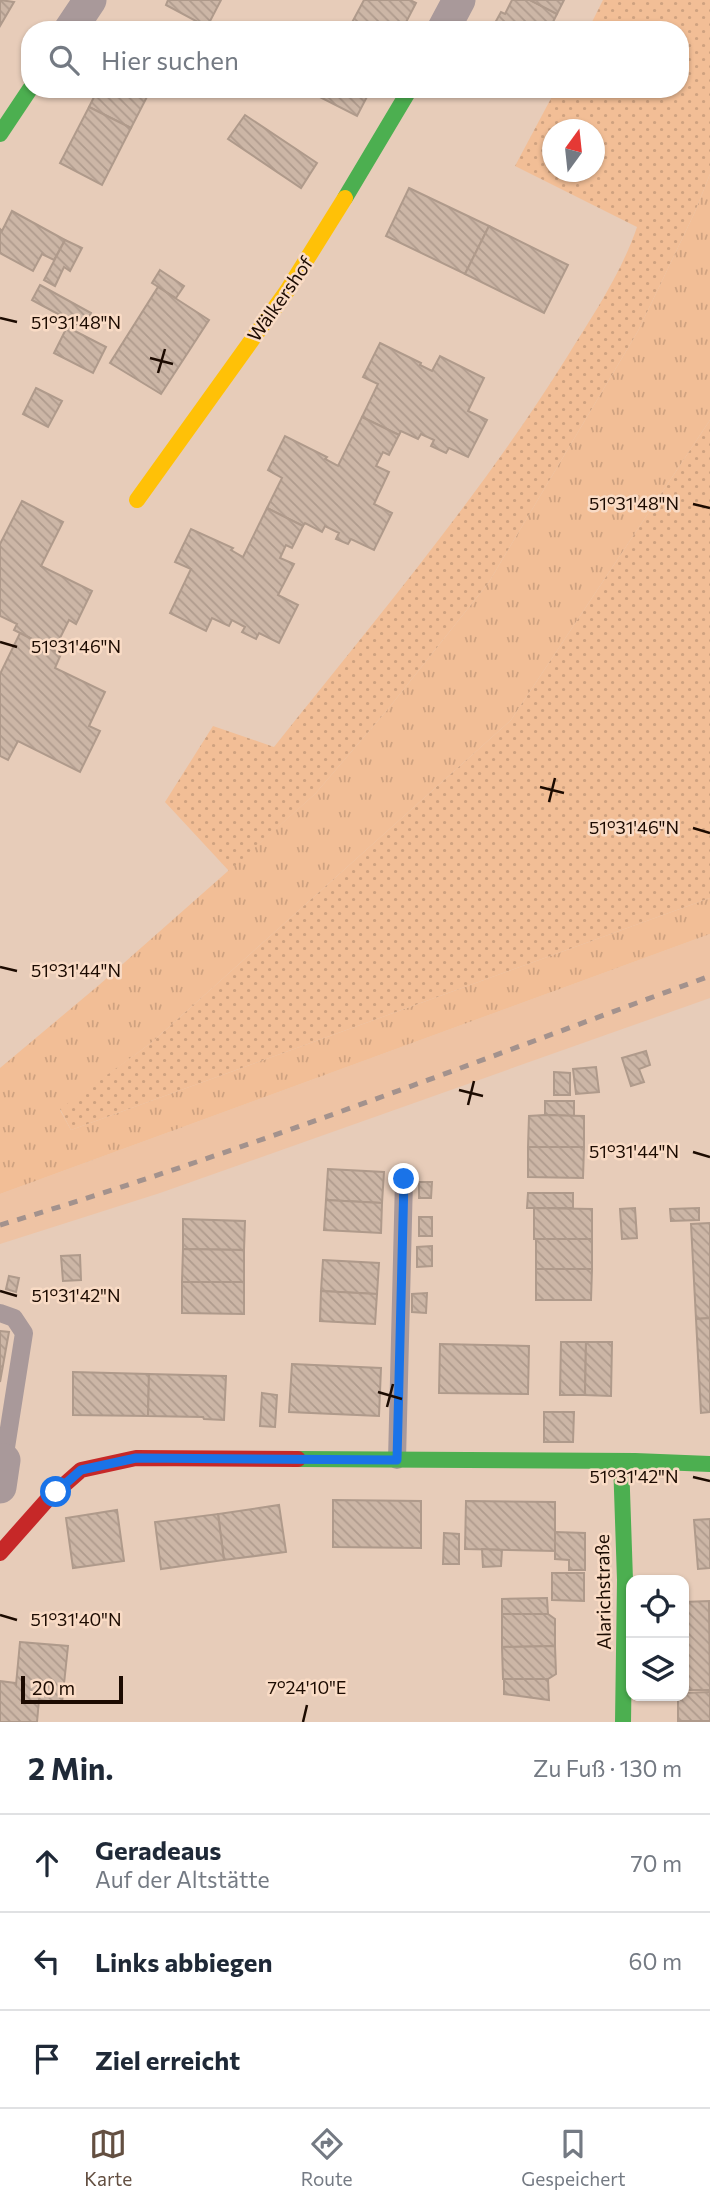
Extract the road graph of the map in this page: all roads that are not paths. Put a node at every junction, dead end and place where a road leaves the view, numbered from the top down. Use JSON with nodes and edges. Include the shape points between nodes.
{"nodes":[{"id":1,"x":90,"y":0,"type":"edge"},
{"id":2,"x":459,"y":0,"type":"edge"},
{"id":3,"x":76,"y":21,"type":"edge"},
{"id":4,"x":448,"y":21,"type":"edge"},
{"id":5,"x":24,"y":98,"type":"edge"},
{"id":6,"x":405,"y":98,"type":"edge"},
{"id":7,"x":0,"y":134,"type":"edge"},
{"id":8,"x":137,"y":500,"type":"dead end"},
{"id":9,"x":404,"y":1179,"type":"dead end"},
{"id":10,"x":0,"y":1313,"type":"edge"},
{"id":11,"x":397,"y":1460,"type":"junction"},
{"id":12,"x":621,"y":1461,"type":"junction"},
{"id":13,"x":710,"y":1464,"type":"edge"},
{"id":14,"x":2,"y":1474,"type":"edge"},
{"id":15,"x":0,"y":1553,"type":"edge"},
{"id":16,"x":623,"y":1722,"type":"edge"}],
"edges":[{"from":1,"to":3,"type":"street"},
{"from":2,"to":4,"type":"street"},
{"from":5,"to":7,"type":"street"},
{"from":6,"to":8,"type":"street","name":"Wälkershof","via":[[287,291]]},
{"from":9,"to":11,"type":"lane"},
{"from":10,"to":14,"type":"lane","via":[[15,1318],[24,1333]]},
{"from":11,"to":12,"type":"street"},
{"from":11,"to":15,"type":"street","via":[[136,1458],[81,1470]]},
{"from":12,"to":13,"type":"street"},
{"from":12,"to":16,"type":"street","name":"Alarichstraße"}]}
